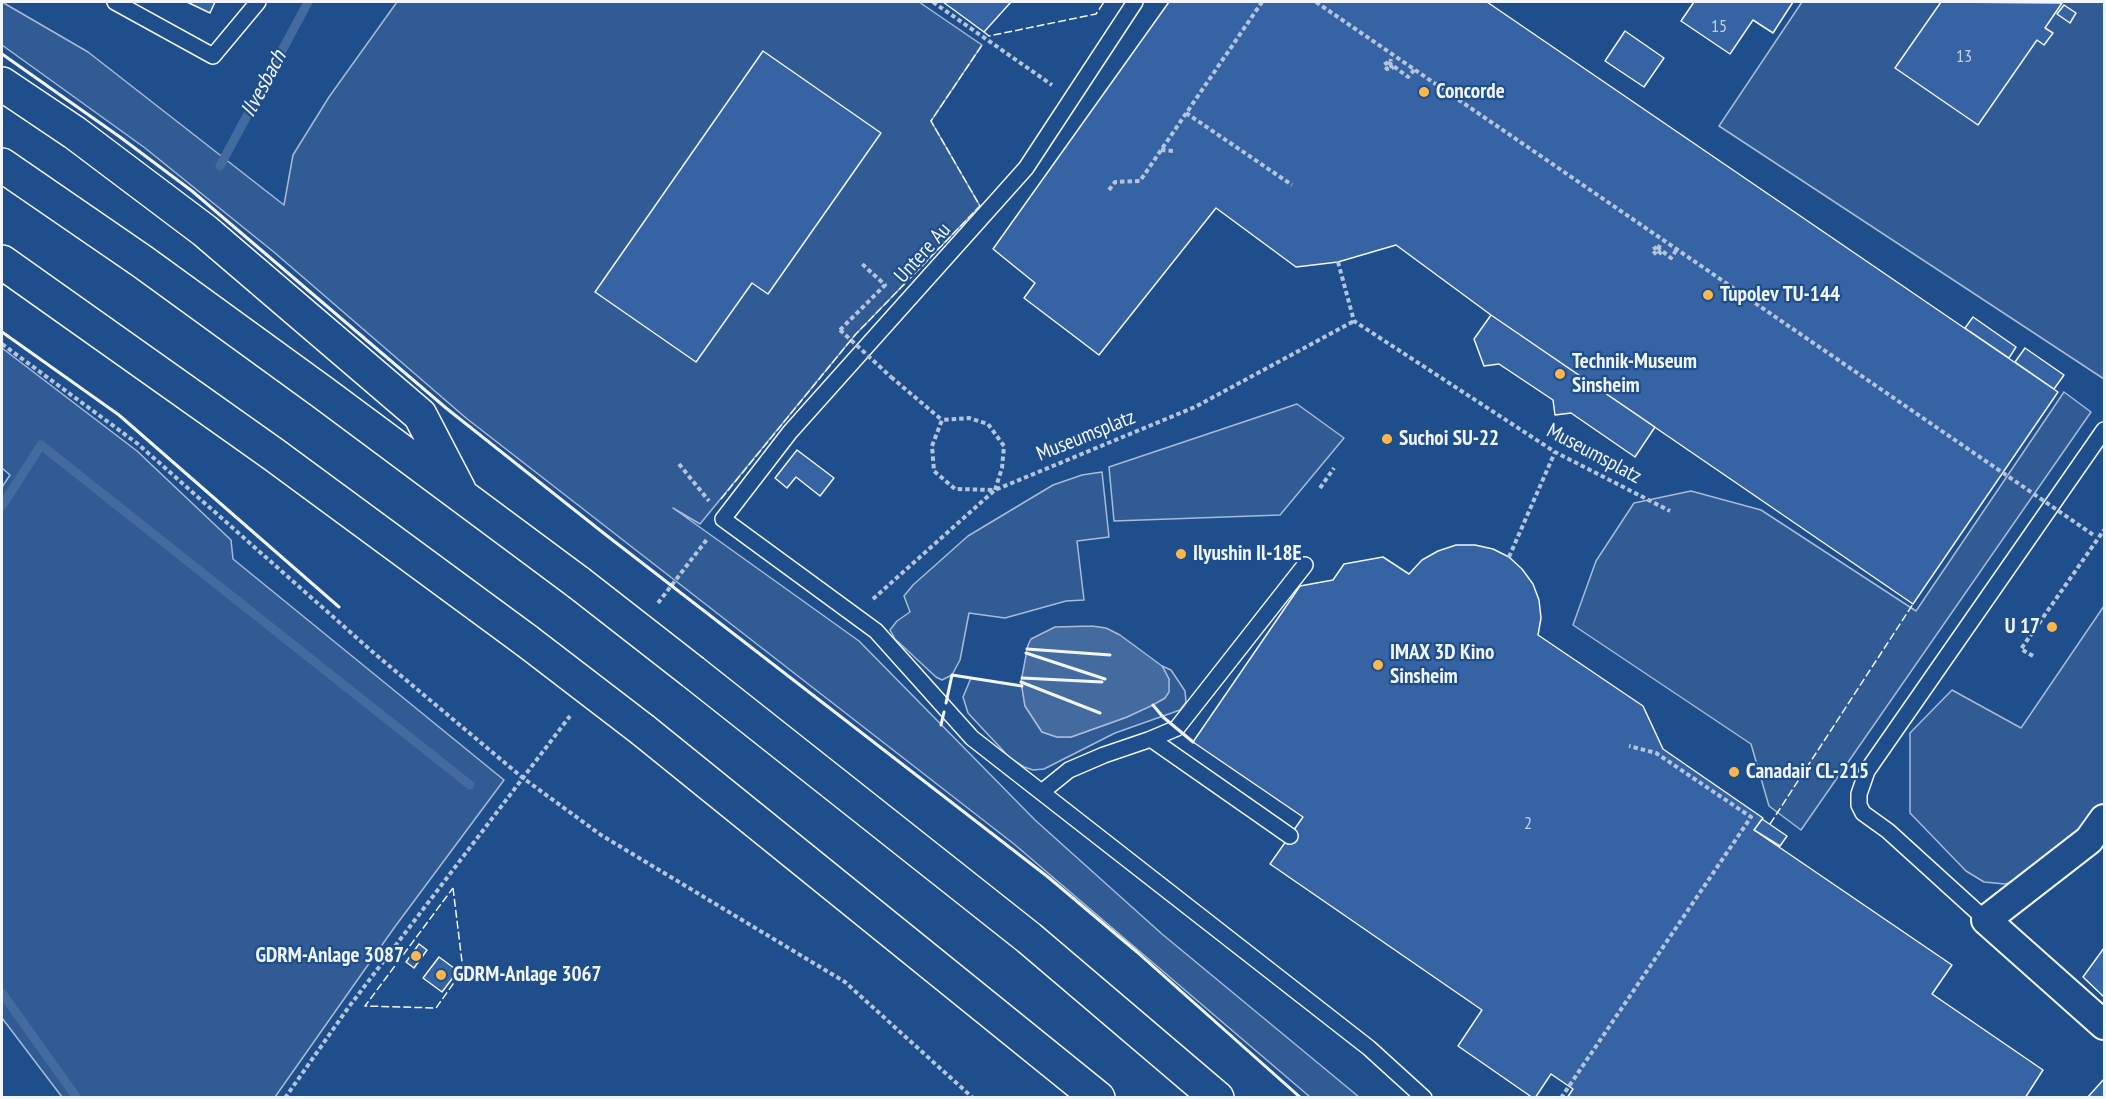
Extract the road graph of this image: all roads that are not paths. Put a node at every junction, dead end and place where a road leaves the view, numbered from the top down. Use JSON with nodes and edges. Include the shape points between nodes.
{"nodes":[{"id":1,"x":115,"y":2,"type":"edge"},
{"id":2,"x":258,"y":2,"type":"edge"},
{"id":3,"x":1135,"y":2,"type":"edge"},
{"id":4,"x":2,"y":84,"type":"edge"},
{"id":5,"x":2,"y":165,"type":"edge"},
{"id":6,"x":2,"y":262,"type":"edge"},
{"id":7,"x":2104,"y":430,"type":"edge"},
{"id":8,"x":463,"y":496,"type":"junction"},
{"id":9,"x":1305,"y":565,"type":"dead end"},
{"id":10,"x":1151,"y":739,"type":"junction"},
{"id":11,"x":1043,"y":791,"type":"junction"},
{"id":12,"x":2104,"y":819,"type":"edge"},
{"id":13,"x":1290,"y":836,"type":"dead end"},
{"id":14,"x":1986,"y":920,"type":"junction"},
{"id":15,"x":2104,"y":1025,"type":"edge"},
{"id":16,"x":1098,"y":1098,"type":"edge"},
{"id":17,"x":1218,"y":1098,"type":"edge"},
{"id":18,"x":1424,"y":1098,"type":"edge"}],
"edges":[{"from":1,"to":2,"type":"lane","via":[[213,56]]},
{"from":3,"to":11,"type":"lane","name":"Untere Au","via":[[1026,168],[789,432],[723,519],[876,631],[972,738]]},
{"from":4,"to":8,"type":"highway","via":[[75,133],[205,231],[420,416]]},
{"from":5,"to":8,"type":"highway"},
{"from":6,"to":16,"type":"highway","bridge":true,"via":[[273,454],[643,730]]},
{"from":7,"to":14,"type":"lane","via":[[1867,771],[1858,794],[1863,813]]},
{"from":8,"to":17,"type":"highway","bridge":true,"via":[[1029,938]]},
{"from":9,"to":10,"type":"lane","via":[[1177,728]]},
{"from":10,"to":11,"type":"lane","via":[[1069,770]]},
{"from":10,"to":13,"type":"lane"},
{"from":11,"to":18,"type":"lane","via":[[1360,1041]]},
{"from":12,"to":14,"type":"street","via":[[2089,840]]},
{"from":14,"to":15,"type":"street"}]}
